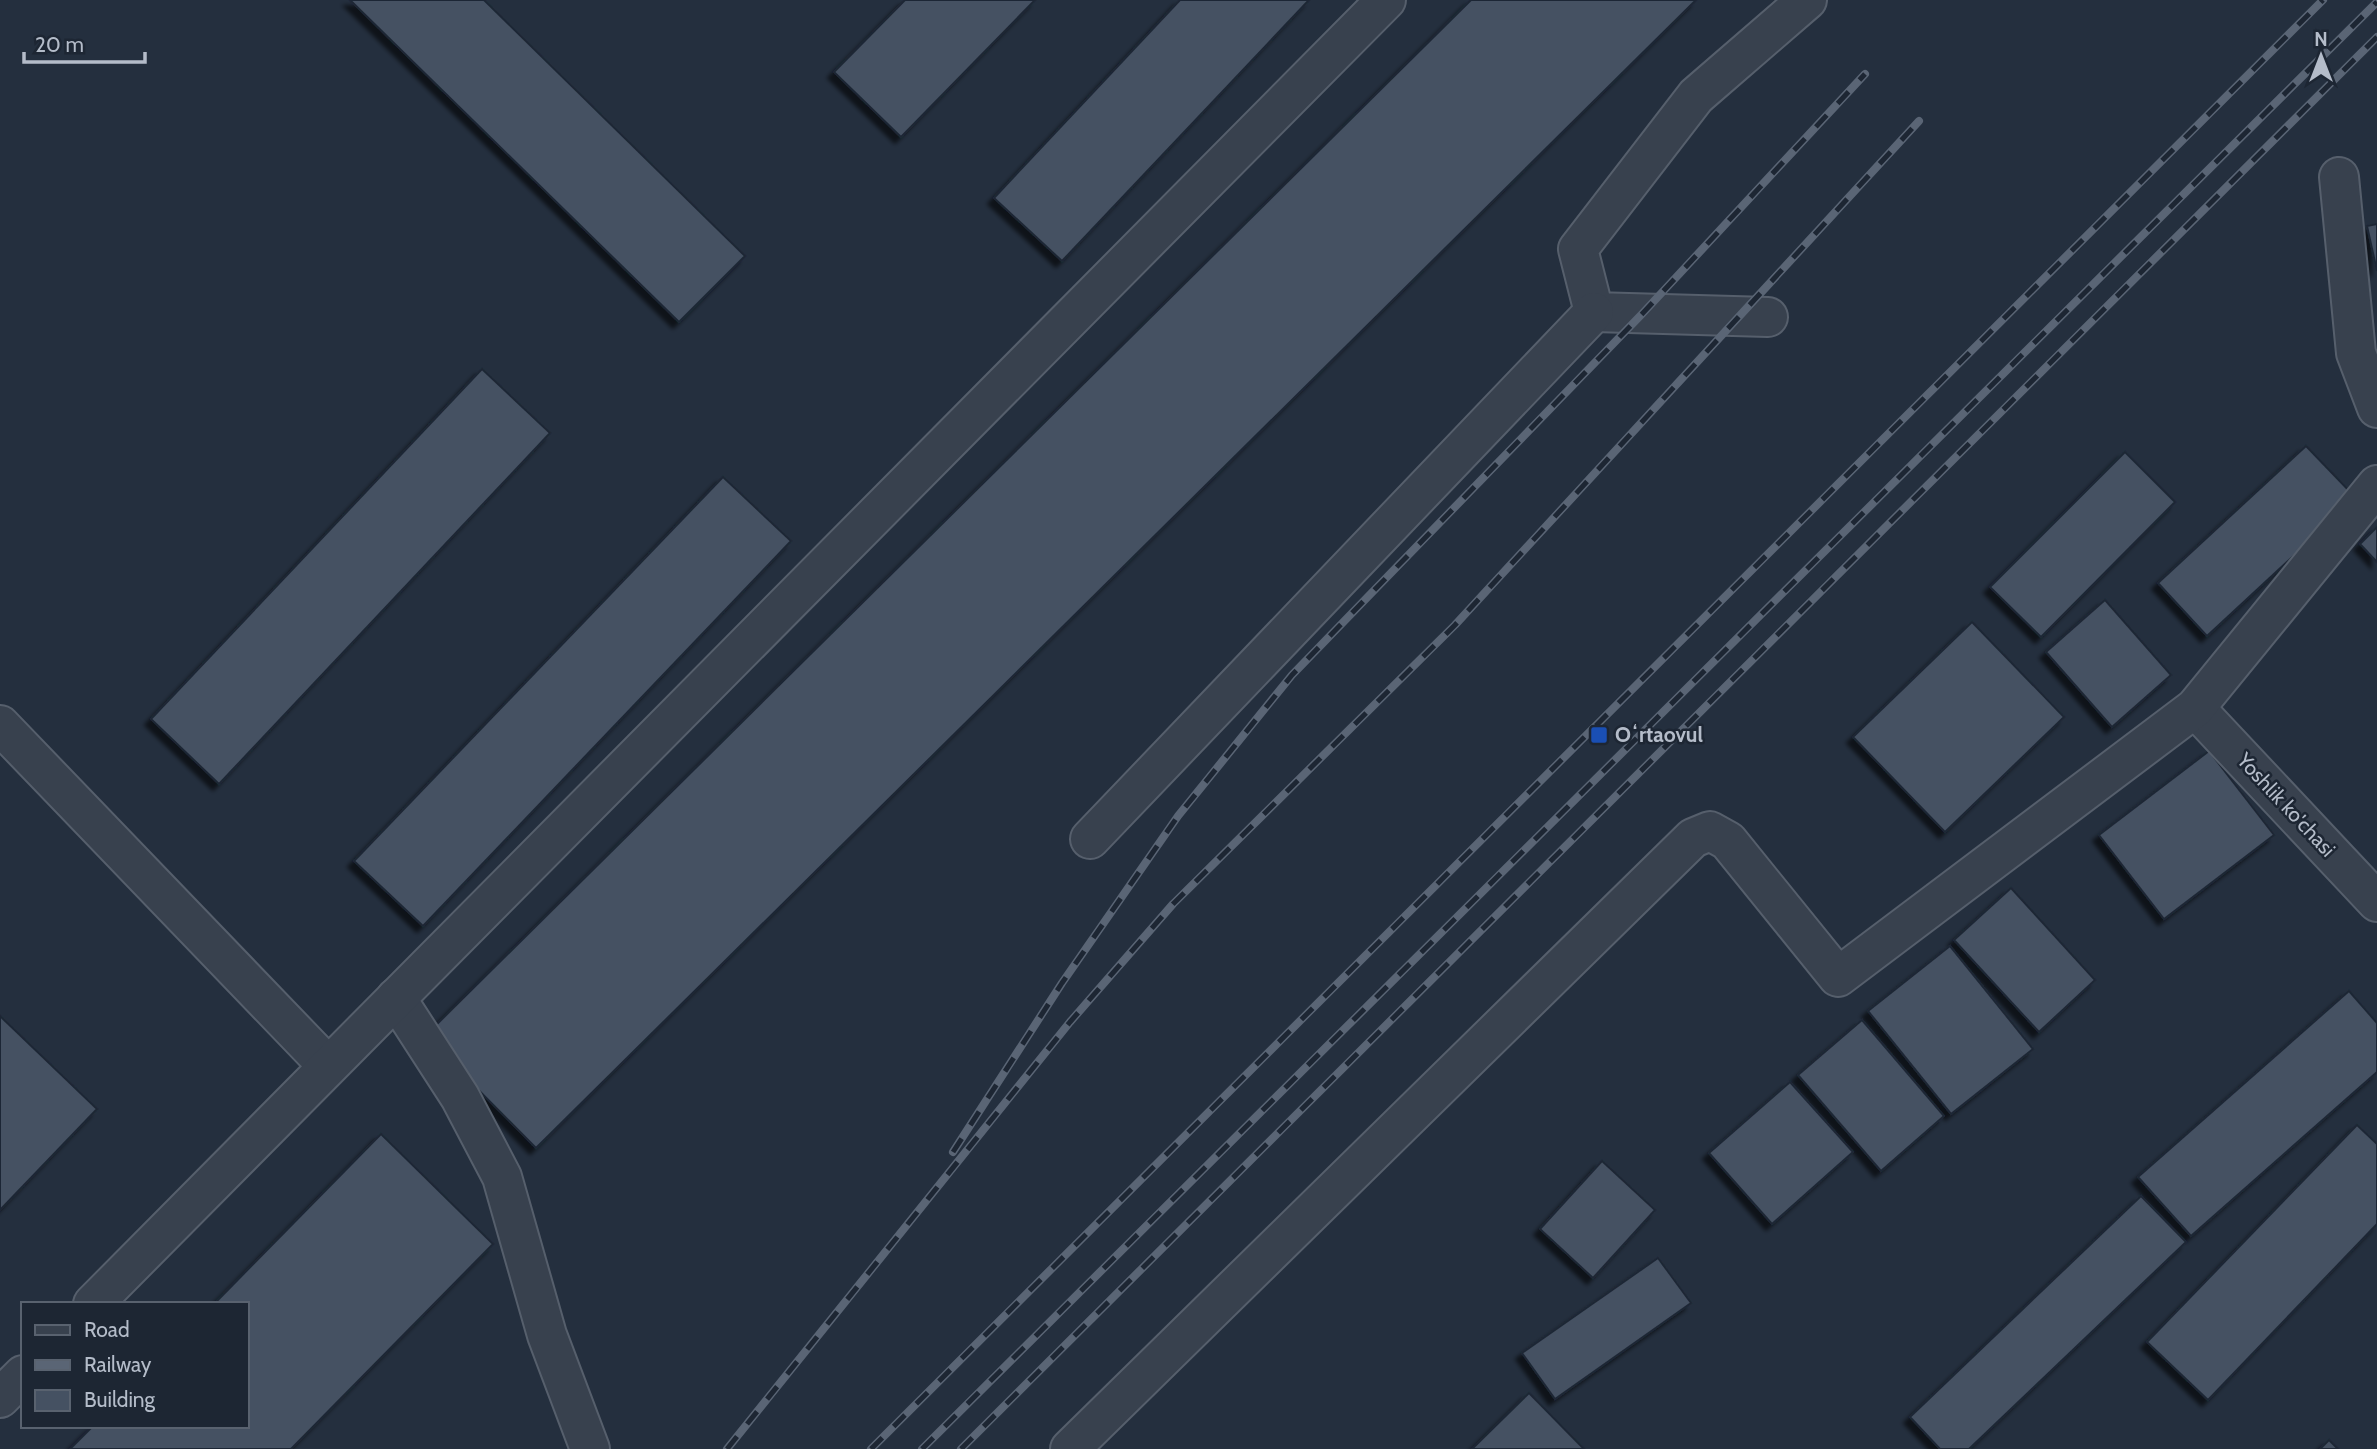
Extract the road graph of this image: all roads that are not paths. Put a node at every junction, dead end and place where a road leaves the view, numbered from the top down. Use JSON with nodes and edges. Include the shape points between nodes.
{"nodes":[{"id":1,"x":1386,"y":0,"type":"edge"},
{"id":2,"x":1807,"y":0,"type":"edge"},
{"id":3,"x":2339,"y":177,"type":"dead end"},
{"id":4,"x":1594,"y":312,"type":"junction"},
{"id":5,"x":1768,"y":317,"type":"dead end"},
{"id":6,"x":2377,"y":408,"type":"edge"},
{"id":7,"x":2377,"y":485,"type":"edge"},
{"id":8,"x":2195,"y":708,"type":"junction"},
{"id":9,"x":0,"y":725,"type":"edge"},
{"id":10,"x":1090,"y":839,"type":"dead end"},
{"id":11,"x":2377,"y":902,"type":"edge"},
{"id":12,"x":396,"y":998,"type":"junction"},
{"id":13,"x":328,"y":1066,"type":"junction"},
{"id":14,"x":95,"y":1302,"type":"edge"},
{"id":15,"x":21,"y":1377,"type":"edge"},
{"id":16,"x":0,"y":1398,"type":"edge"},
{"id":17,"x":590,"y":1449,"type":"edge"},
{"id":18,"x":1070,"y":1449,"type":"edge"}],
"edges":[{"from":1,"to":12,"type":"street"},
{"from":2,"to":4,"type":"street","via":[[1696,96],[1578,249]]},
{"from":3,"to":6,"type":"street","via":[[2356,353]]},
{"from":4,"to":5,"type":"street"},
{"from":4,"to":10,"type":"street"},
{"from":7,"to":8,"type":"street"},
{"from":8,"to":11,"type":"street","name":"Yoshlik ko'chasi"},
{"from":8,"to":18,"type":"street","via":[[1838,977],[1728,841],[1710,831],[1693,838]]},
{"from":9,"to":13,"type":"street"},
{"from":12,"to":13,"type":"street"},
{"from":12,"to":17,"type":"street","via":[[460,1097],[502,1177],[547,1335]]},
{"from":13,"to":14,"type":"street"},
{"from":15,"to":16,"type":"street"}]}
